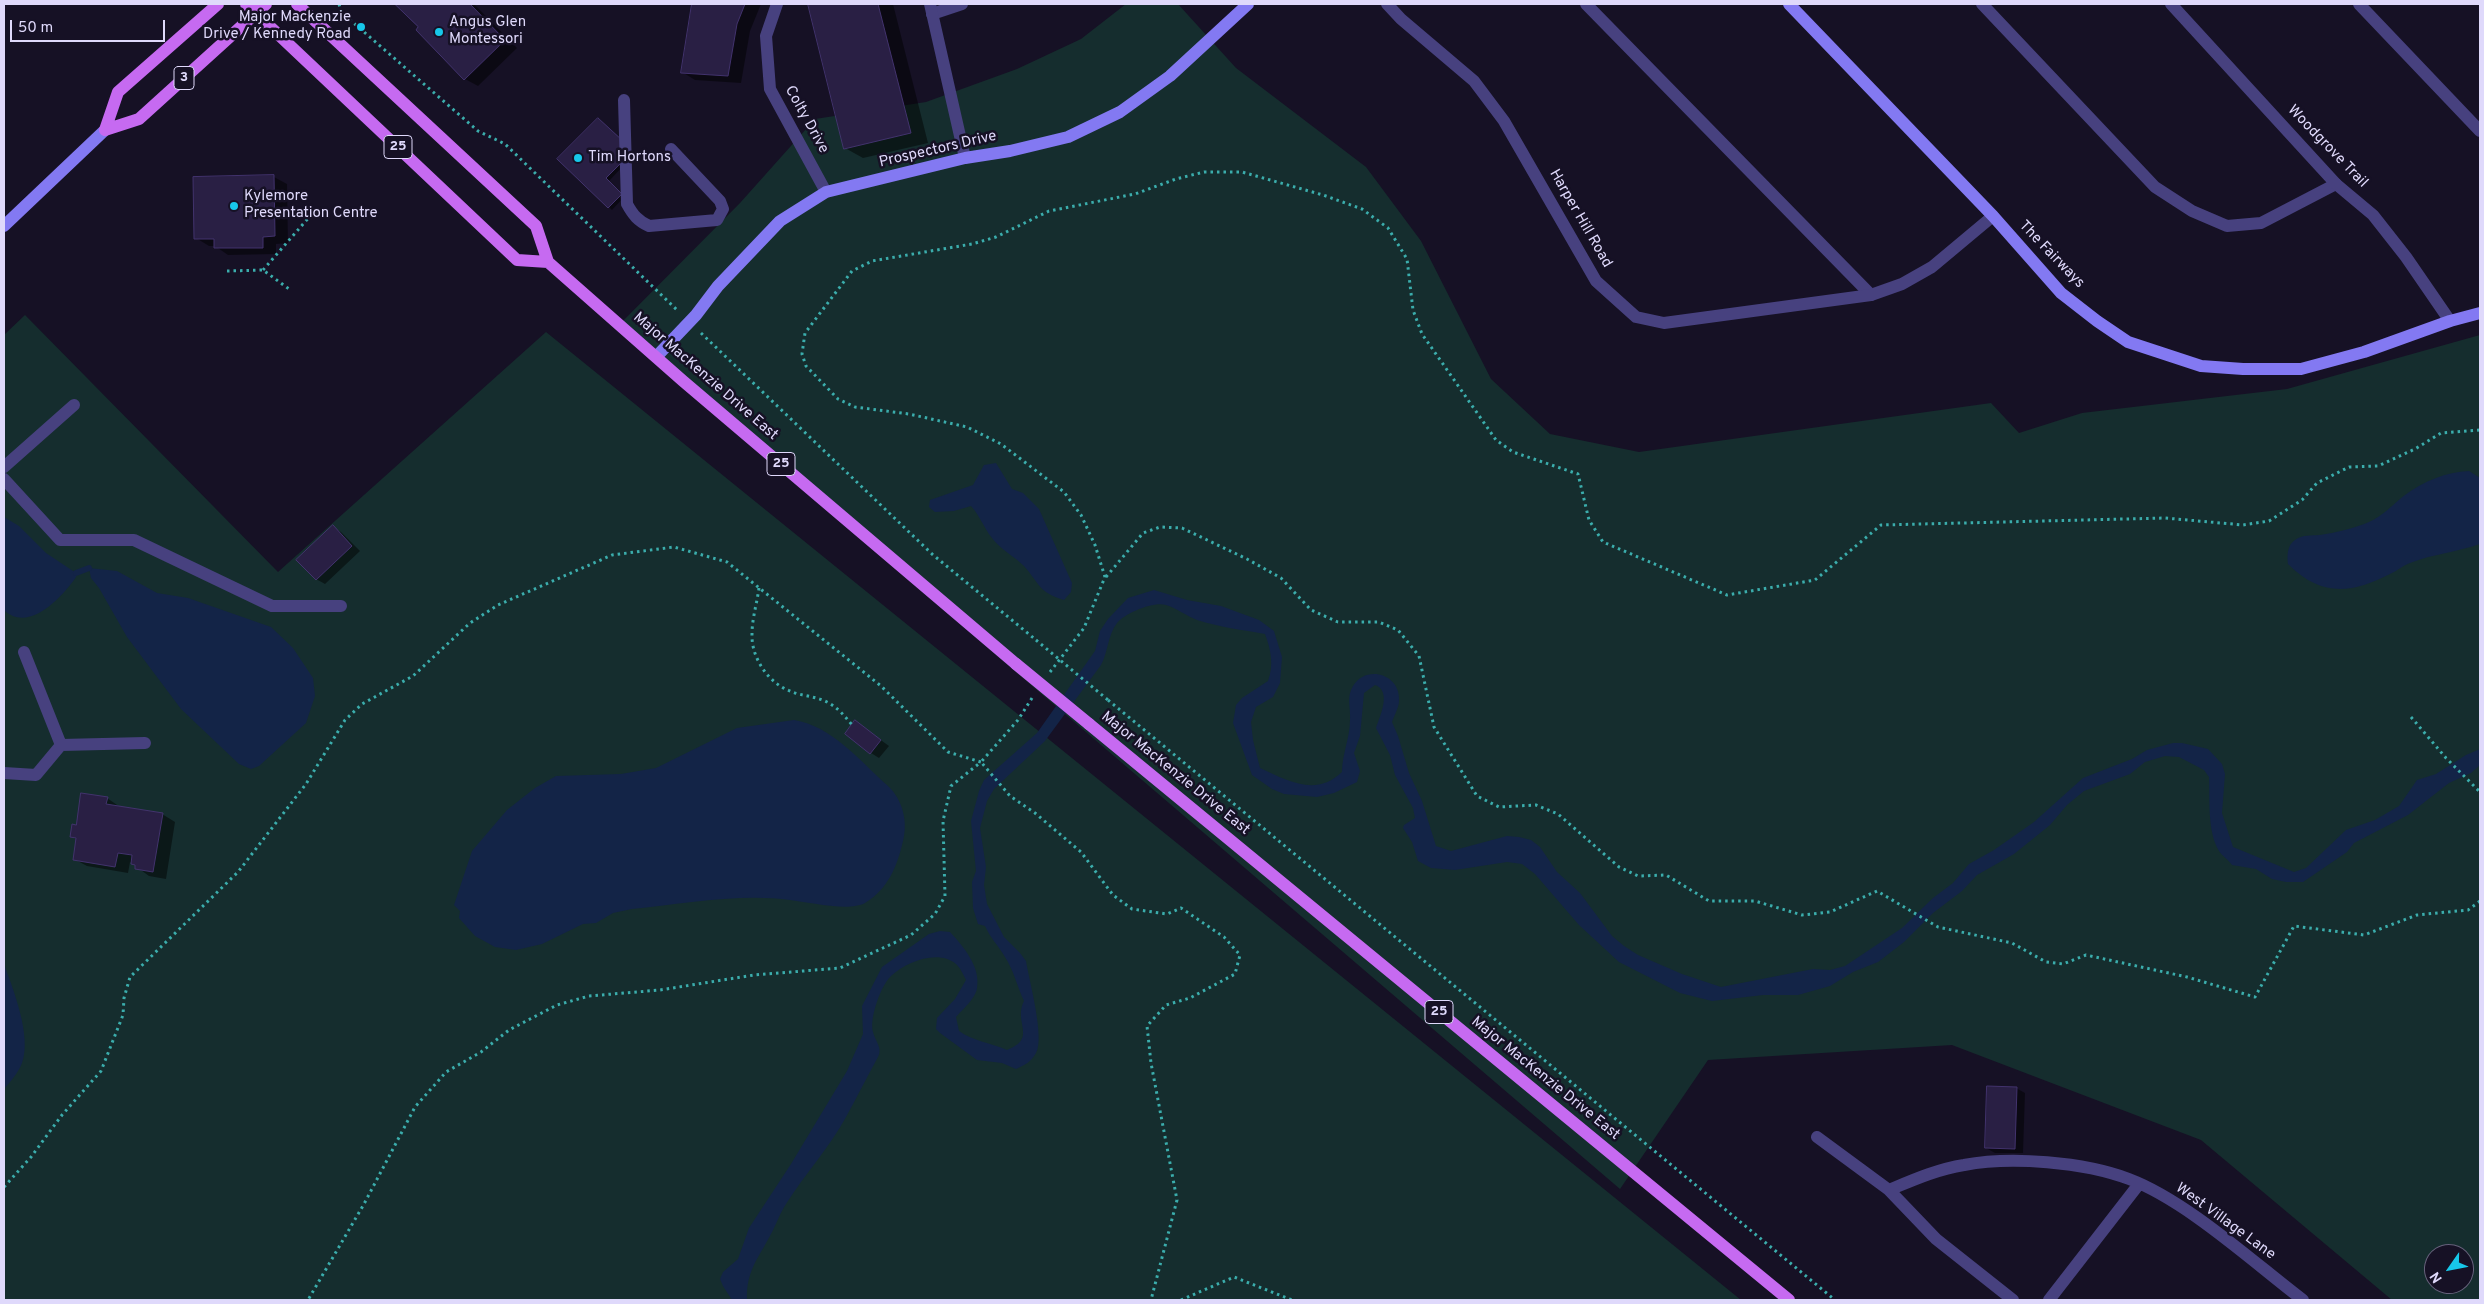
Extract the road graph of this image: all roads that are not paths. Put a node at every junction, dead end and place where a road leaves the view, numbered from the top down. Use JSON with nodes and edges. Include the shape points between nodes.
{"nodes":[{"id":1,"x":218,"y":4,"type":"edge"},
{"id":2,"x":246,"y":4,"type":"edge"},
{"id":3,"x":297,"y":4,"type":"edge"},
{"id":4,"x":777,"y":4,"type":"edge"},
{"id":5,"x":962,"y":4,"type":"edge"},
{"id":6,"x":1248,"y":4,"type":"edge"},
{"id":7,"x":1387,"y":4,"type":"edge"},
{"id":8,"x":1586,"y":4,"type":"edge"},
{"id":9,"x":1789,"y":4,"type":"edge"},
{"id":10,"x":1982,"y":4,"type":"edge"},
{"id":11,"x":2171,"y":4,"type":"edge"},
{"id":12,"x":2359,"y":4,"type":"edge"},
{"id":13,"x":261,"y":8,"type":"edge"},
{"id":14,"x":931,"y":9,"type":"edge"},
{"id":15,"x":624,"y":100,"type":"dead end"},
{"id":16,"x":105,"y":130,"type":"junction"},
{"id":17,"x":2480,"y":131,"type":"edge"},
{"id":18,"x":671,"y":149,"type":"dead end"},
{"id":19,"x":965,"y":158,"type":"junction"},
{"id":20,"x":2336,"y":184,"type":"junction"},
{"id":21,"x":826,"y":192,"type":"junction"},
{"id":22,"x":1993,"y":216,"type":"junction"},
{"id":23,"x":4,"y":226,"type":"edge"},
{"id":24,"x":548,"y":262,"type":"junction"},
{"id":25,"x":1872,"y":295,"type":"junction"},
{"id":26,"x":2480,"y":313,"type":"edge"},
{"id":27,"x":2450,"y":321,"type":"junction"},
{"id":28,"x":656,"y":356,"type":"junction"},
{"id":29,"x":74,"y":405,"type":"dead end"},
{"id":30,"x":4,"y":467,"type":"edge"},
{"id":31,"x":4,"y":479,"type":"edge"},
{"id":32,"x":341,"y":606,"type":"dead end"},
{"id":33,"x":24,"y":652,"type":"dead end"},
{"id":34,"x":145,"y":743,"type":"dead end"},
{"id":35,"x":61,"y":745,"type":"junction"},
{"id":36,"x":4,"y":773,"type":"edge"},
{"id":37,"x":1816,"y":1137,"type":"dead end"},
{"id":38,"x":2139,"y":1184,"type":"junction"},
{"id":39,"x":1889,"y":1190,"type":"junction"},
{"id":40,"x":2298,"y":1299,"type":"edge"},
{"id":41,"x":1789,"y":1300,"type":"edge"},
{"id":42,"x":2013,"y":1300,"type":"edge"},
{"id":43,"x":2049,"y":1300,"type":"edge"}],
"edges":[{"from":1,"to":16,"type":"main road","number":"3","via":[[118,92]]},
{"from":2,"to":13,"type":"main road","number":"25"},
{"from":3,"to":24,"type":"main road","number":"25","via":[[536,226]]},
{"from":4,"to":21,"type":"street","name":"Colty Drive","via":[[766,36],[770,88]]},
{"from":5,"to":14,"type":"street"},
{"from":6,"to":19,"type":"street","name":"Prospectors Drive","via":[[1170,76],[1120,112],[1068,137]]},
{"from":7,"to":25,"type":"street","name":"Harper Hill Road","via":[[1474,81],[1504,121],[1596,281],[1636,317],[1664,323]]},
{"from":8,"to":25,"type":"street"},
{"from":9,"to":22,"type":"street","name":"The Fairways"},
{"from":10,"to":20,"type":"street","via":[[2155,187],[2192,211],[2227,226],[2261,223]]},
{"from":11,"to":20,"type":"street","name":"Woodgrove Trail"},
{"from":12,"to":17,"type":"street"},
{"from":13,"to":16,"type":"main road","number":"3","via":[[139,120]]},
{"from":13,"to":24,"type":"main road","number":"25","via":[[517,260]]},
{"from":14,"to":19,"type":"street"},
{"from":15,"to":18,"type":"street","via":[[627,204],[632,213],[649,226],[717,220],[723,210],[720,202]]},
{"from":16,"to":23,"type":"street","number":"3"},
{"from":19,"to":21,"type":"street","name":"Prospectors Drive"},
{"from":20,"to":27,"type":"street","name":"Woodgrove Trail","via":[[2373,215]]},
{"from":21,"to":28,"type":"street","name":"Prospectors Drive","via":[[780,221]]},
{"from":22,"to":25,"type":"street","name":"Harper Hill Road","via":[[1932,268]]},
{"from":22,"to":27,"type":"street","name":"The Fairways","via":[[2061,293],[2097,321],[2128,342],[2201,366],[2301,369],[2364,352]]},
{"from":24,"to":28,"type":"main road","name":"Major MacKenzie Drive East","number":"25"},
{"from":26,"to":27,"type":"street","name":"The Fairways"},
{"from":28,"to":41,"type":"main road","name":"Major MacKenzie Drive East","number":"25","bridge":true,"via":[[1088,724]]},
{"from":29,"to":30,"type":"street"},
{"from":31,"to":32,"type":"street","via":[[60,540],[134,540],[272,606]]},
{"from":33,"to":35,"type":"street"},
{"from":34,"to":35,"type":"street"},
{"from":35,"to":36,"type":"street","via":[[36,775]]},
{"from":37,"to":39,"type":"street"},
{"from":38,"to":39,"type":"street","name":"West Village Lane","via":[[2084,1166],[2000,1161],[1964,1165]]},
{"from":38,"to":40,"type":"street","name":"West Village Lane","via":[[2193,1215]]},
{"from":38,"to":43,"type":"street"},
{"from":39,"to":42,"type":"street","via":[[1936,1239]]}]}
